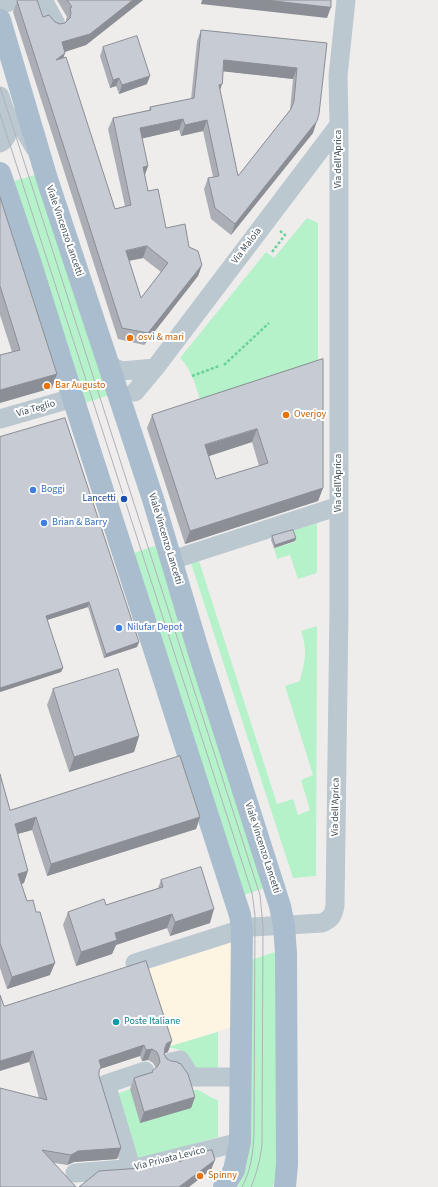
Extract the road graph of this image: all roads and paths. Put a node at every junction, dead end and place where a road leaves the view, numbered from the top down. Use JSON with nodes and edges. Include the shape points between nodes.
{"nodes":[{"id":1,"x":43,"y":0,"type":"edge"},
{"id":2,"x":346,"y":0,"type":"edge"},
{"id":3,"x":3,"y":9,"type":"edge"},
{"id":4,"x":56,"y":24,"type":"edge"},
{"id":5,"x":3,"y":105,"type":"edge"},
{"id":6,"x":339,"y":125,"type":"junction"},
{"id":7,"x":0,"y":142,"type":"edge"},
{"id":8,"x":40,"y":154,"type":"junction"},
{"id":9,"x":0,"y":173,"type":"edge"},
{"id":10,"x":278,"y":230,"type":"dead end"},
{"id":11,"x":272,"y":252,"type":"dead end"},
{"id":12,"x":269,"y":323,"type":"dead end"},
{"id":13,"x":224,"y":365,"type":"dead end"},
{"id":14,"x":110,"y":366,"type":"junction"},
{"id":15,"x":219,"y":366,"type":"dead end"},
{"id":16,"x":155,"y":368,"type":"junction"},
{"id":17,"x":192,"y":376,"type":"dead end"},
{"id":18,"x":135,"y":392,"type":"dead end"},
{"id":19,"x":73,"y":398,"type":"junction"},
{"id":20,"x":0,"y":419,"type":"edge"},
{"id":21,"x":339,"y":506,"type":"junction"},
{"id":22,"x":172,"y":560,"type":"junction"},
{"id":23,"x":284,"y":926,"type":"junction"},
{"id":24,"x":242,"y":929,"type":"junction"},
{"id":25,"x":135,"y":963,"type":"edge"},
{"id":26,"x":171,"y":1062,"type":"edge"},
{"id":27,"x":145,"y":1071,"type":"dead end"},
{"id":28,"x":241,"y":1077,"type":"junction"},
{"id":29,"x":240,"y":1142,"type":"junction"},
{"id":30,"x":128,"y":1157,"type":"dead end"},
{"id":31,"x":76,"y":1173,"type":"dead end"},
{"id":32,"x":285,"y":1186,"type":"edge"},
{"id":33,"x":224,"y":1187,"type":"edge"}],
"edges":[{"from":1,"to":4,"type":"street"},
{"from":2,"to":6,"type":"street","name":"Via dell'Aprica","via":[[338,76]]},
{"from":3,"to":8,"type":"main road","name":"Viale Vincenzo Lancetti"},
{"from":5,"to":7,"type":"street","name":"Viale Vincenzo Lancetti","via":[[9,128],[7,135]]},
{"from":5,"to":8,"type":"street","name":"Viale Vincenzo Lancetti","via":[[23,128]]},
{"from":6,"to":16,"type":"street","name":"Via Maloia"},
{"from":6,"to":21,"type":"street","name":"Via dell'Aprica"},
{"from":8,"to":14,"type":"main road","name":"Viale Vincenzo Lancetti"},
{"from":9,"to":19,"type":"main road"},
{"from":10,"to":11,"type":"path","via":[[285,235]]},
{"from":12,"to":13,"type":"path"},
{"from":14,"to":16,"type":"street","via":[[122,370]]},
{"from":14,"to":22,"type":"main road","name":"Viale Vincenzo Lancetti"},
{"from":15,"to":17,"type":"path"},
{"from":16,"to":18,"type":"street","name":"Via Maloia"},
{"from":19,"to":20,"type":"street","name":"Via Teglio"},
{"from":19,"to":24,"type":"main road","via":[[239,910]]},
{"from":21,"to":22,"type":"street"},
{"from":21,"to":23,"type":"street","name":"Via dell'Aprica","via":[[335,906],[330,919],[322,923]]},
{"from":22,"to":23,"type":"main road","name":"Viale Vincenzo Lancetti","via":[[280,906]]},
{"from":23,"to":24,"type":"street"},
{"from":23,"to":32,"type":"main road","name":"Viale Vincenzo Lancetti","via":[[287,1156]]},
{"from":24,"to":25,"type":"street"},
{"from":24,"to":28,"type":"main road"},
{"from":26,"to":28,"type":"street","via":[[180,1060],[191,1077]]},
{"from":27,"to":30,"type":"street","via":[[106,1084]]},
{"from":28,"to":29,"type":"main road"},
{"from":29,"to":31,"type":"street","name":"Via Privata Levico","via":[[136,1168]]},
{"from":29,"to":33,"type":"main road","via":[[234,1170]]}]}
